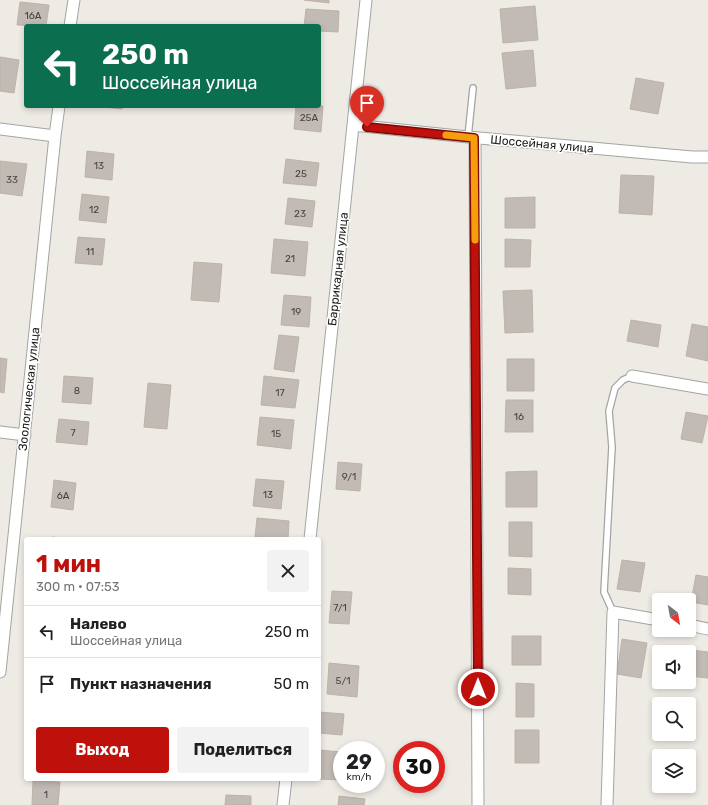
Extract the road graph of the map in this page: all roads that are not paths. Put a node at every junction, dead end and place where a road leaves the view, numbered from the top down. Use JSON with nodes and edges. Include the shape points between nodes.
{"nodes":[{"id":1,"x":74,"y":0,"type":"edge"},
{"id":2,"x":366,"y":0,"type":"edge"},
{"id":3,"x":70,"y":24,"type":"edge"},
{"id":4,"x":473,"y":88,"type":"dead end"},
{"id":5,"x":59,"y":108,"type":"edge"},
{"id":6,"x":353,"y":125,"type":"junction"},
{"id":7,"x":0,"y":129,"type":"edge"},
{"id":8,"x":55,"y":136,"type":"junction"},
{"id":9,"x":471,"y":137,"type":"junction"},
{"id":10,"x":708,"y":157,"type":"edge"},
{"id":11,"x":632,"y":376,"type":"joint"},
{"id":12,"x":708,"y":389,"type":"edge"},
{"id":13,"x":0,"y":432,"type":"edge"},
{"id":14,"x":25,"y":435,"type":"junction"},
{"id":15,"x":310,"y":537,"type":"edge"},
{"id":16,"x":613,"y":612,"type":"junction"},
{"id":17,"x":652,"y":619,"type":"edge"},
{"id":18,"x":696,"y":626,"type":"edge"},
{"id":19,"x":708,"y":629,"type":"edge"},
{"id":20,"x":0,"y":672,"type":"edge"},
{"id":21,"x":286,"y":781,"type":"edge"},
{"id":22,"x":283,"y":805,"type":"edge"},
{"id":23,"x":478,"y":805,"type":"edge"},
{"id":24,"x":607,"y":805,"type":"edge"}],
"edges":[{"from":1,"to":3,"type":"street"},
{"from":2,"to":6,"type":"street","name":"Баррикадная улица"},
{"from":4,"to":9,"type":"lane"},
{"from":5,"to":8,"type":"street","name":"Зоологическая улица"},
{"from":6,"to":9,"type":"street","name":"Шоссейная улица"},
{"from":6,"to":15,"type":"street","name":"Баррикадная улица"},
{"from":7,"to":8,"type":"street"},
{"from":8,"to":14,"type":"street","name":"Зоологическая улица"},
{"from":9,"to":10,"type":"street","name":"Шоссейная улица"},
{"from":9,"to":23,"type":"street"},
{"from":11,"to":12,"type":"street"},
{"from":11,"to":16,"type":"lane","via":[[615,388],[609,411],[612,447],[604,592]]},
{"from":13,"to":14,"type":"street"},
{"from":14,"to":20,"type":"street","name":"Зоологическая улица"},
{"from":16,"to":17,"type":"street"},
{"from":16,"to":24,"type":"street"},
{"from":18,"to":19,"type":"street"},
{"from":21,"to":22,"type":"street"}]}
